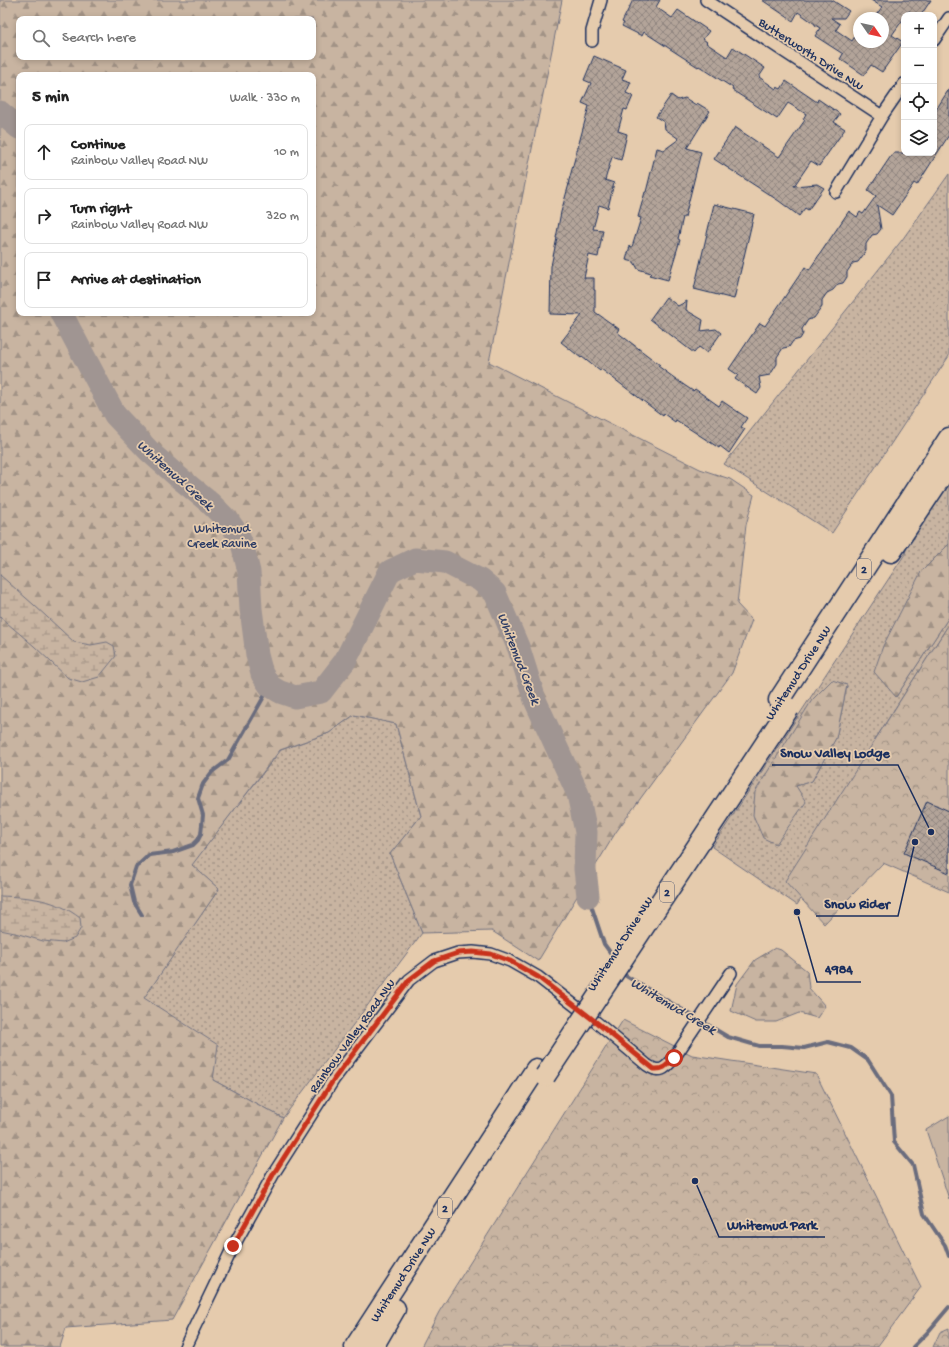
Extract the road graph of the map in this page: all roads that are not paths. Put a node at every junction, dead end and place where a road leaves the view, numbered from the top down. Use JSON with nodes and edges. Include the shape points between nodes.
{"nodes":[{"id":1,"x":601,"y":0,"type":"edge"},
{"id":2,"x":706,"y":0,"type":"edge"},
{"id":3,"x":949,"y":18,"type":"edge"},
{"id":4,"x":937,"y":36,"type":"edge"},
{"id":5,"x":592,"y":41,"type":"dead end"},
{"id":6,"x":901,"y":88,"type":"edge"},
{"id":7,"x":882,"y":116,"type":"junction"},
{"id":8,"x":836,"y":192,"type":"dead end"},
{"id":9,"x":949,"y":438,"type":"edge"},
{"id":10,"x":949,"y":465,"type":"edge"},
{"id":11,"x":784,"y":704,"type":"junction"},
{"id":12,"x":731,"y":972,"type":"dead end"},
{"id":13,"x":541,"y":1073,"type":"junction"},
{"id":14,"x":185,"y":1347,"type":"edge"},
{"id":15,"x":354,"y":1347,"type":"edge"},
{"id":16,"x":372,"y":1347,"type":"edge"}],
"edges":[{"from":1,"to":5,"type":"street","via":[[592,31]]},
{"from":2,"to":7,"type":"street","name":"Butterworth Drive NW"},
{"from":3,"to":4,"type":"street"},
{"from":6,"to":7,"type":"street"},
{"from":7,"to":8,"type":"street"},
{"from":9,"to":11,"type":"highway","name":"Whitemud Drive NW","number":"2"},
{"from":10,"to":11,"type":"highway","name":"Whitemud Drive NW","number":"2"},
{"from":11,"to":13,"type":"highway","name":"Whitemud Drive NW","number":"2","bridge":true},
{"from":12,"to":14,"type":"street","name":"Rainbow Valley Road NW","via":[[674,1058],[660,1070],[654,1069],[538,977],[510,961],[491,954],[473,952],[458,953],[434,961],[409,980],[334,1079],[274,1173],[233,1246]]},
{"from":13,"to":15,"type":"highway","name":"Whitemud Drive NW","number":"2"},
{"from":13,"to":16,"type":"highway","name":"Whitemud Drive NW","number":"2"}]}
